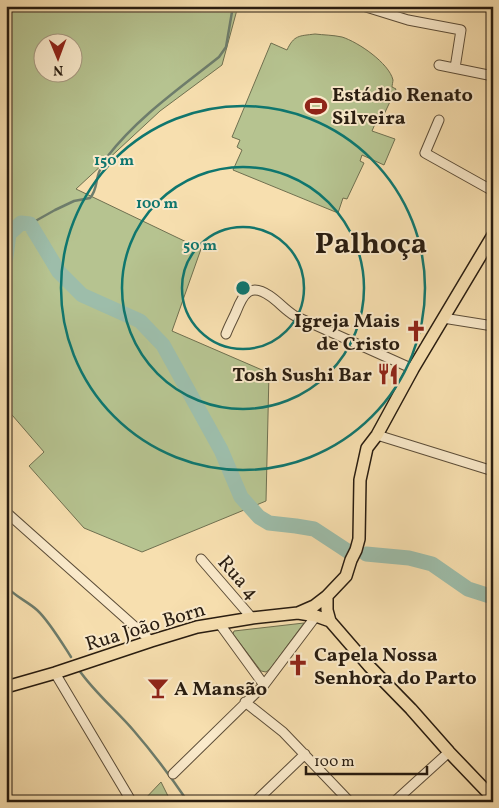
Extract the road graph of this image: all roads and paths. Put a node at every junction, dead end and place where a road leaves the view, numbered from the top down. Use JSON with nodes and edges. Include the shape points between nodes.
{"nodes":[{"id":1,"x":366,"y":7,"type":"edge"},
{"id":2,"x":439,"y":65,"type":"dead end"},
{"id":3,"x":455,"y":68,"type":"junction"},
{"id":4,"x":493,"y":76,"type":"edge"},
{"id":5,"x":439,"y":120,"type":"dead end"},
{"id":6,"x":493,"y":192,"type":"edge"},
{"id":7,"x":493,"y":235,"type":"edge"},
{"id":8,"x":443,"y":318,"type":"junction"},
{"id":9,"x":493,"y":326,"type":"edge"},
{"id":10,"x":226,"y":334,"type":"dead end"},
{"id":11,"x":413,"y":369,"type":"junction"},
{"id":12,"x":377,"y":435,"type":"junction"},
{"id":13,"x":493,"y":471,"type":"edge"},
{"id":14,"x":6,"y":512,"type":"edge"},
{"id":15,"x":200,"y":559,"type":"dead end"},
{"id":16,"x":327,"y":596,"type":"junction"},
{"id":17,"x":298,"y":613,"type":"junction"},
{"id":18,"x":316,"y":616,"type":"junction"},
{"id":19,"x":252,"y":618,"type":"junction"},
{"id":20,"x":330,"y":621,"type":"junction"},
{"id":21,"x":218,"y":624,"type":"junction"},
{"id":22,"x":151,"y":641,"type":"junction"},
{"id":23,"x":55,"y":673,"type":"junction"},
{"id":24,"x":264,"y":685,"type":"junction"},
{"id":25,"x":6,"y":688,"type":"edge"},
{"id":26,"x":246,"y":702,"type":"junction"},
{"id":27,"x":449,"y":752,"type":"junction"},
{"id":28,"x":305,"y":754,"type":"junction"},
{"id":29,"x":173,"y":774,"type":"dead end"},
{"id":30,"x":493,"y":798,"type":"edge"},
{"id":31,"x":130,"y":799,"type":"dead end"},
{"id":32,"x":255,"y":802,"type":"edge"},
{"id":33,"x":350,"y":802,"type":"edge"},
{"id":34,"x":394,"y":802,"type":"edge"}],
"edges":[{"from":1,"to":3,"type":"street","via":[[408,20],[461,30]]},
{"from":2,"to":3,"type":"street"},
{"from":3,"to":4,"type":"street"},
{"from":5,"to":6,"type":"street","via":[[425,153]]},
{"from":7,"to":8,"type":"main road"},
{"from":8,"to":9,"type":"street"},
{"from":8,"to":11,"type":"main road"},
{"from":10,"to":11,"type":"street","via":[[243,296],[248,291],[262,290],[295,316]]},
{"from":11,"to":12,"type":"main road"},
{"from":12,"to":13,"type":"street"},
{"from":12,"to":16,"type":"main road","via":[[367,448],[360,474],[356,550],[346,576]]},
{"from":14,"to":22,"type":"street"},
{"from":15,"to":19,"type":"street","name":"Rua 4"},
{"from":16,"to":17,"type":"main road"},
{"from":16,"to":20,"type":"main road"},
{"from":17,"to":18,"type":"main road"},
{"from":17,"to":19,"type":"main road","name":"Rua João Born"},
{"from":18,"to":20,"type":"main road"},
{"from":18,"to":24,"type":"street"},
{"from":19,"to":21,"type":"main road","name":"Rua João Born"},
{"from":20,"to":27,"type":"main road"},
{"from":21,"to":22,"type":"main road","name":"Rua João Born"},
{"from":21,"to":24,"type":"street"},
{"from":22,"to":23,"type":"main road","name":"Rua João Born"},
{"from":23,"to":25,"type":"main road","name":"Rua João Born"},
{"from":23,"to":31,"type":"street"},
{"from":24,"to":26,"type":"street"},
{"from":26,"to":28,"type":"street"},
{"from":26,"to":29,"type":"street"},
{"from":27,"to":30,"type":"main road"},
{"from":27,"to":34,"type":"street"},
{"from":28,"to":32,"type":"street"},
{"from":28,"to":33,"type":"street"}]}
